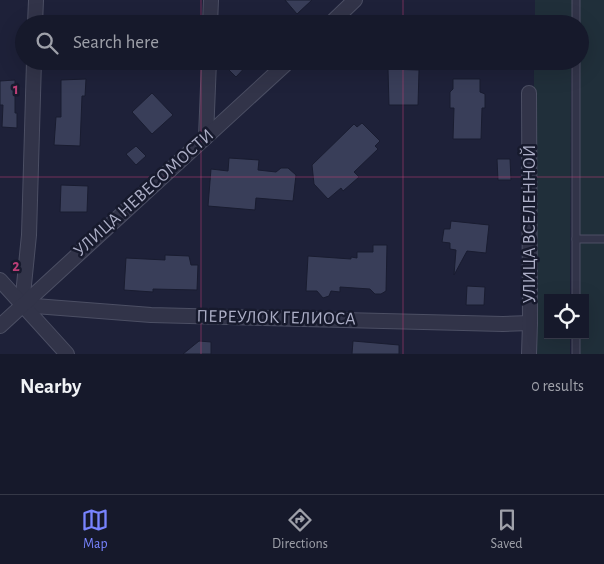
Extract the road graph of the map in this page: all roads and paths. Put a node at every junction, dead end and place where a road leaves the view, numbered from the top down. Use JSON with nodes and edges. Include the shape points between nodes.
{"nodes":[{"id":1,"x":36,"y":0,"type":"edge"},
{"id":2,"x":211,"y":0,"type":"edge"},
{"id":3,"x":356,"y":0,"type":"edge"},
{"id":4,"x":576,"y":0,"type":"edge"},
{"id":5,"x":35,"y":15,"type":"edge"},
{"id":6,"x":210,"y":15,"type":"edge"},
{"id":7,"x":340,"y":15,"type":"edge"},
{"id":8,"x":576,"y":15,"type":"edge"},
{"id":9,"x":34,"y":70,"type":"edge"},
{"id":10,"x":209,"y":70,"type":"edge"},
{"id":11,"x":279,"y":70,"type":"edge"},
{"id":12,"x":576,"y":70,"type":"edge"},
{"id":13,"x":529,"y":93,"type":"dead end"},
{"id":14,"x":206,"y":137,"type":"junction"},
{"id":15,"x":604,"y":239,"type":"edge"},
{"id":16,"x":576,"y":240,"type":"junction"},
{"id":17,"x":0,"y":280,"type":"edge"},
{"id":18,"x":576,"y":294,"type":"edge"},
{"id":19,"x":22,"y":305,"type":"junction"},
{"id":20,"x":530,"y":323,"type":"junction"},
{"id":21,"x":0,"y":326,"type":"edge"},
{"id":22,"x":576,"y":339,"type":"edge"},
{"id":23,"x":67,"y":354,"type":"edge"},
{"id":24,"x":529,"y":354,"type":"edge"},
{"id":25,"x":576,"y":354,"type":"edge"}],
"edges":[{"from":1,"to":5,"type":"street"},
{"from":2,"to":6,"type":"street"},
{"from":3,"to":7,"type":"street"},
{"from":4,"to":8,"type":"lane"},
{"from":9,"to":19,"type":"street","via":[[29,234]]},
{"from":10,"to":14,"type":"street"},
{"from":11,"to":14,"type":"street","name":"УЛИЦА НЕВЕСОМОСТИ"},
{"from":12,"to":16,"type":"lane"},
{"from":13,"to":20,"type":"street","name":"УЛИЦА ВСЕЛЕННОЙ"},
{"from":14,"to":19,"type":"street","name":"УЛИЦА НЕВЕСОМОСТИ"},
{"from":15,"to":16,"type":"lane"},
{"from":16,"to":18,"type":"lane"},
{"from":17,"to":19,"type":"street"},
{"from":19,"to":20,"type":"street","name":"ПЕРЕУЛОК ГЕЛИОСА","via":[[151,315]]},
{"from":19,"to":21,"type":"street","name":"УЛИЦА НЕВЕСОМОСТИ"},
{"from":19,"to":23,"type":"street"},
{"from":20,"to":24,"type":"street","name":"УЛИЦА ВСЕЛЕННОЙ"},
{"from":22,"to":25,"type":"lane"}]}
